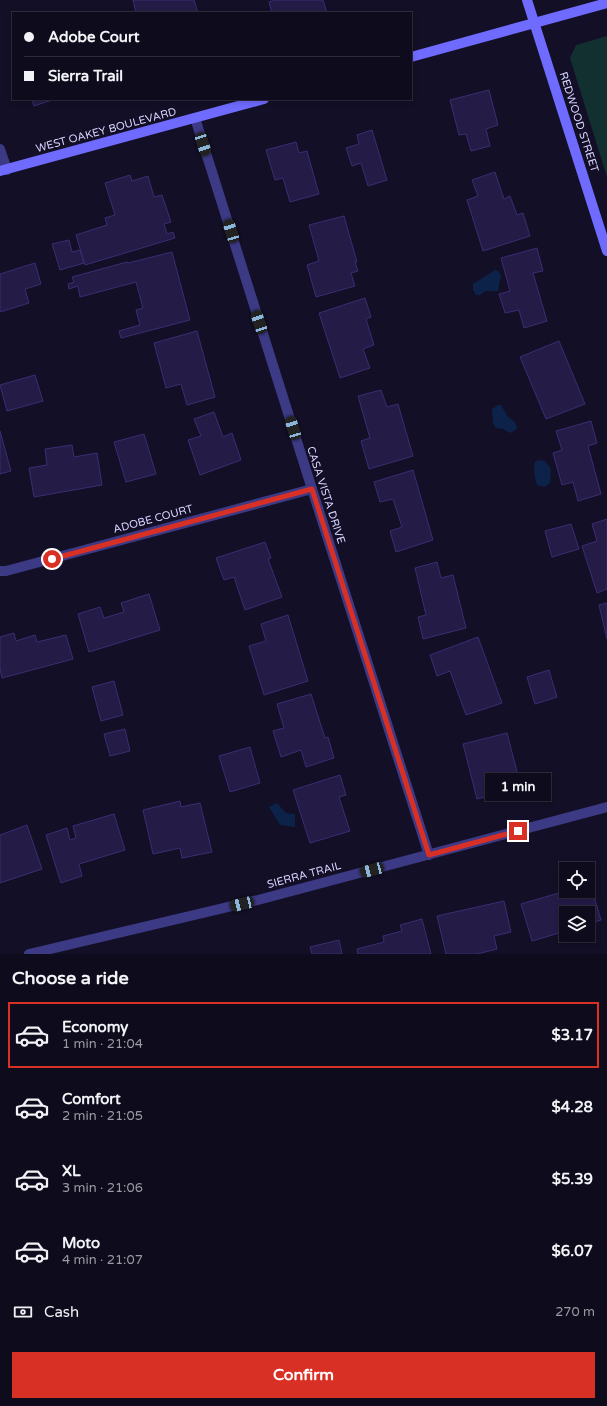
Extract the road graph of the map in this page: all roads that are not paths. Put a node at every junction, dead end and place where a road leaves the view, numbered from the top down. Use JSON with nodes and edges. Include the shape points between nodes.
{"nodes":[{"id":1,"x":527,"y":0,"type":"edge"},
{"id":2,"x":607,"y":3,"type":"edge"},
{"id":3,"x":534,"y":22,"type":"junction"},
{"id":4,"x":412,"y":57,"type":"edge"},
{"id":5,"x":260,"y":100,"type":"edge"},
{"id":6,"x":195,"y":118,"type":"junction"},
{"id":7,"x":0,"y":149,"type":"edge"},
{"id":8,"x":3,"y":171,"type":"edge"},
{"id":9,"x":607,"y":251,"type":"edge"},
{"id":10,"x":312,"y":489,"type":"junction"},
{"id":11,"x":0,"y":571,"type":"edge"},
{"id":12,"x":607,"y":807,"type":"edge"},
{"id":13,"x":429,"y":855,"type":"junction"},
{"id":14,"x":29,"y":954,"type":"edge"}],
"edges":[{"from":1,"to":3,"type":"main road","name":"REDWOOD STREET"},
{"from":2,"to":3,"type":"main road"},
{"from":3,"to":4,"type":"main road"},
{"from":3,"to":9,"type":"main road","name":"REDWOOD STREET"},
{"from":5,"to":6,"type":"main road","name":"WEST OAKEY BOULEVARD"},
{"from":6,"to":8,"type":"main road","name":"WEST OAKEY BOULEVARD"},
{"from":6,"to":10,"type":"street","name":"CASA VISTA DRIVE"},
{"from":7,"to":8,"type":"street"},
{"from":10,"to":11,"type":"street","name":"ADOBE COURT"},
{"from":10,"to":13,"type":"street","name":"CASA VISTA DRIVE"},
{"from":12,"to":13,"type":"street","name":"SIERRA TRAIL"},
{"from":13,"to":14,"type":"street","name":"SIERRA TRAIL","via":[[258,900]]}]}
